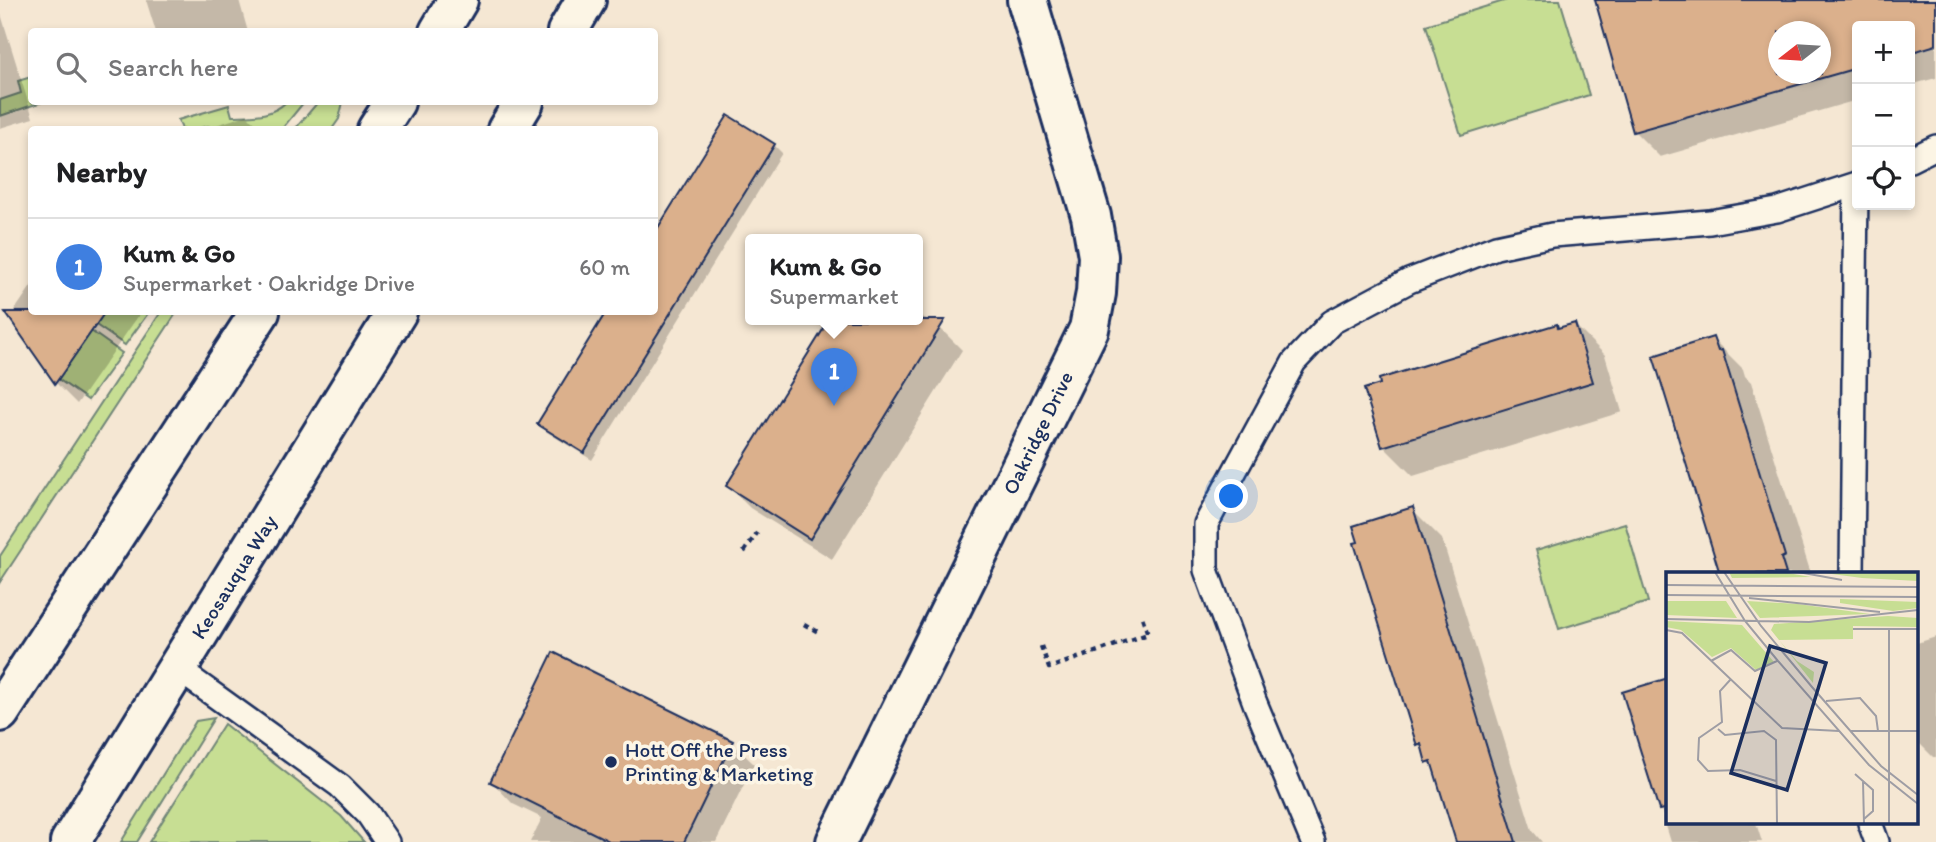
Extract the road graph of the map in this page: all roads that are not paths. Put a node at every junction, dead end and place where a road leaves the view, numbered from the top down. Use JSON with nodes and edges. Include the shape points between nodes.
{"nodes":[{"id":1,"x":458,"y":0,"type":"edge"},
{"id":2,"x":586,"y":0,"type":"edge"},
{"id":3,"x":1027,"y":0,"type":"edge"},
{"id":4,"x":441,"y":28,"type":"edge"},
{"id":5,"x":569,"y":28,"type":"edge"},
{"id":6,"x":393,"y":105,"type":"edge"},
{"id":7,"x":522,"y":105,"type":"edge"},
{"id":8,"x":380,"y":126,"type":"edge"},
{"id":9,"x":509,"y":126,"type":"edge"},
{"id":10,"x":1936,"y":147,"type":"edge"},
{"id":11,"x":1915,"y":158,"type":"edge"},
{"id":12,"x":1852,"y":187,"type":"edge"},
{"id":13,"x":1857,"y":210,"type":"edge"},
{"id":14,"x":258,"y":315,"type":"edge"},
{"id":15,"x":395,"y":315,"type":"edge"},
{"id":16,"x":1853,"y":572,"type":"edge"},
{"id":17,"x":178,"y":669,"type":"junction"},
{"id":18,"x":0,"y":712,"type":"edge"},
{"id":19,"x":1870,"y":824,"type":"edge"},
{"id":20,"x":70,"y":842,"type":"edge"},
{"id":21,"x":387,"y":842,"type":"edge"},
{"id":22,"x":836,"y":842,"type":"edge"},
{"id":23,"x":1313,"y":842,"type":"edge"},
{"id":24,"x":1877,"y":842,"type":"edge"}],
"edges":[{"from":1,"to":4,"type":"main road"},
{"from":2,"to":5,"type":"main road"},
{"from":3,"to":22,"type":"main road","name":"Oakridge Drive","via":[[1091,216],[1098,256],[1089,329]]},
{"from":6,"to":8,"type":"main road"},
{"from":7,"to":9,"type":"main road"},
{"from":10,"to":11,"type":"lane"},
{"from":12,"to":23,"type":"lane","via":[[1777,210],[1710,222],[1552,235],[1496,247],[1409,281],[1332,321],[1294,362],[1206,524],[1206,570]]},
{"from":13,"to":16,"type":"lane"},
{"from":14,"to":18,"type":"main road"},
{"from":15,"to":17,"type":"main road","name":"Keosauqua Way"},
{"from":17,"to":20,"type":"main road","name":"Keosauqua Way"},
{"from":17,"to":21,"type":"lane","via":[[340,786]]},
{"from":19,"to":24,"type":"lane"}]}
